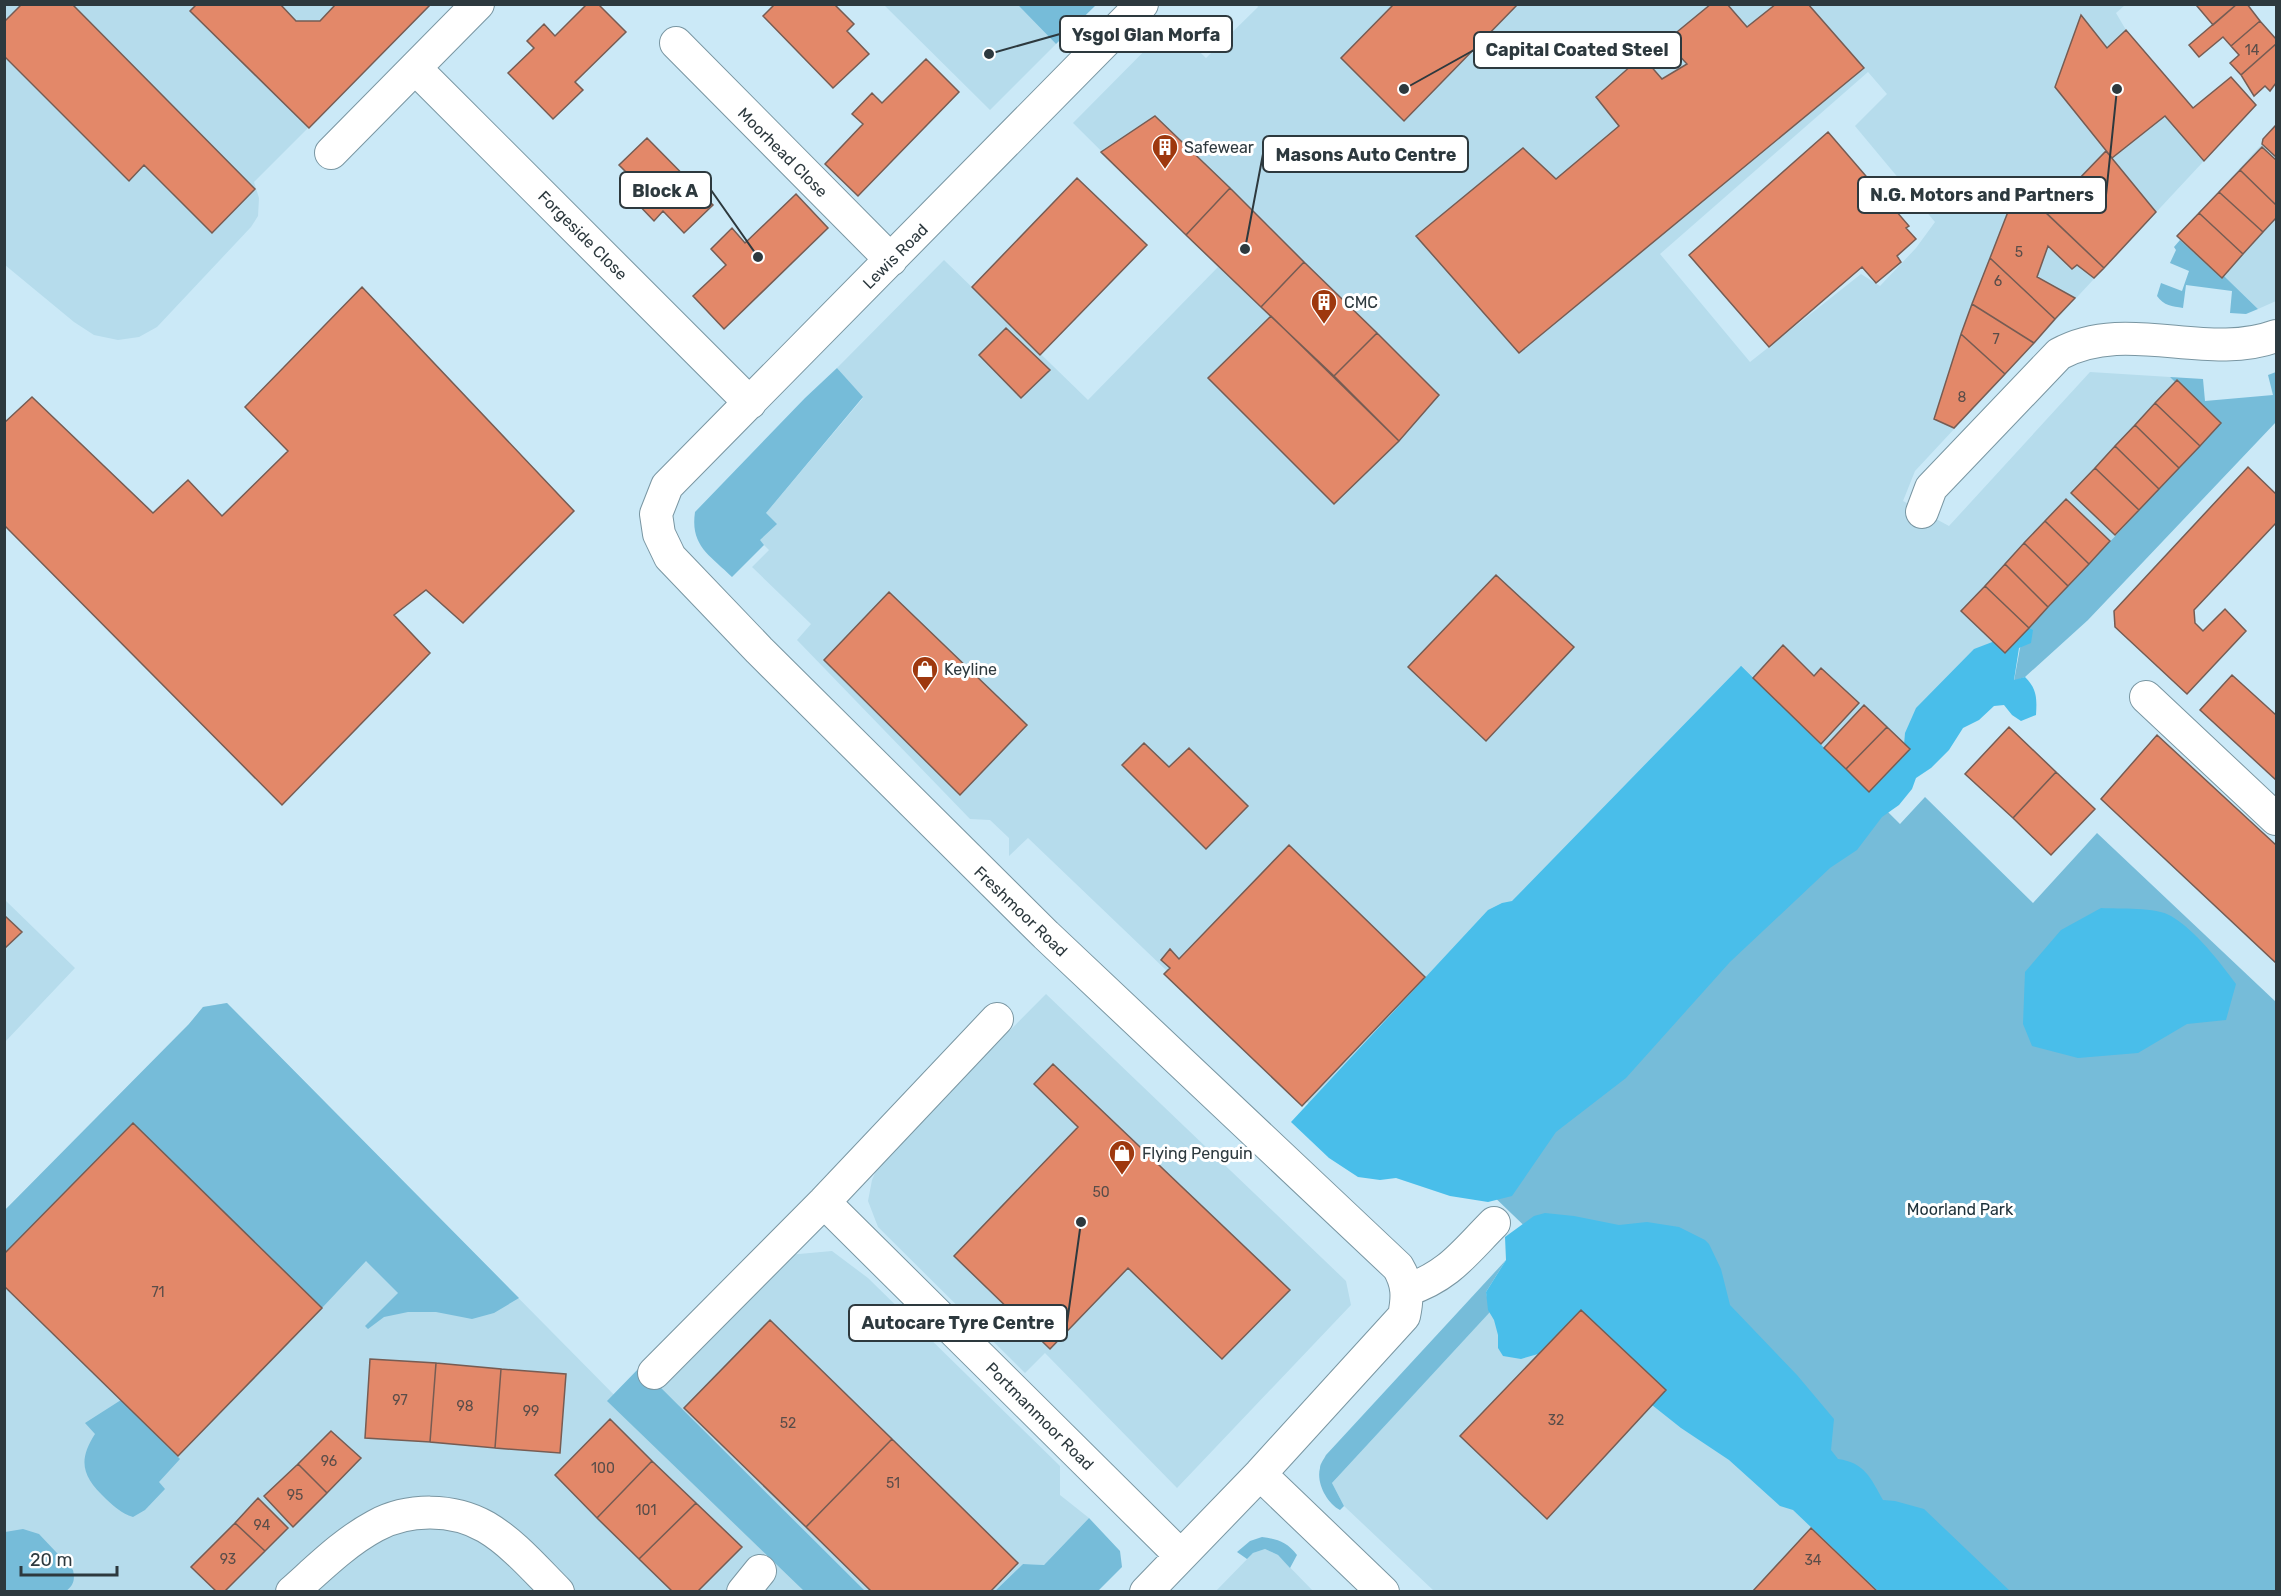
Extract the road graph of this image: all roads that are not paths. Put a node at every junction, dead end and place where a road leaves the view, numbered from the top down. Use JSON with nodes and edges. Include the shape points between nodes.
{"nodes":[{"id":1,"x":478,"y":4,"type":"edge"},
{"id":2,"x":1142,"y":4,"type":"edge"},
{"id":3,"x":676,"y":43,"type":"dead end"},
{"id":4,"x":415,"y":68,"type":"junction"},
{"id":5,"x":331,"y":153,"type":"dead end"},
{"id":6,"x":891,"y":260,"type":"junction"},
{"id":7,"x":2277,"y":336,"type":"edge"},
{"id":8,"x":750,"y":403,"type":"junction"},
{"id":9,"x":1922,"y":512,"type":"dead end"},
{"id":10,"x":656,"y":514,"type":"joint"},
{"id":11,"x":2146,"y":697,"type":"dead end"},
{"id":12,"x":2277,"y":819,"type":"edge"},
{"id":13,"x":997,"y":1019,"type":"dead end"},
{"id":14,"x":824,"y":1202,"type":"junction"},
{"id":15,"x":1494,"y":1223,"type":"dead end"},
{"id":16,"x":1407,"y":1290,"type":"junction"},
{"id":17,"x":654,"y":1373,"type":"dead end"},
{"id":18,"x":1260,"y":1474,"type":"junction"},
{"id":19,"x":1180,"y":1555,"type":"junction"},
{"id":20,"x":292,"y":1592,"type":"edge"},
{"id":21,"x":558,"y":1592,"type":"edge"},
{"id":22,"x":1146,"y":1592,"type":"edge"},
{"id":23,"x":1383,"y":1592,"type":"edge"}],
"edges":[{"from":1,"to":4,"type":"street"},
{"from":2,"to":6,"type":"street","name":"Lewis Road"},
{"from":3,"to":6,"type":"street","name":"Moorhead Close"},
{"from":4,"to":5,"type":"street"},
{"from":4,"to":8,"type":"street","name":"Forgeside Close"},
{"from":6,"to":8,"type":"street","name":"Lewis Road"},
{"from":7,"to":9,"type":"street","via":[[2237,344],[2123,339],[2072,347],[2059,354],[1931,488]]},
{"from":8,"to":10,"type":"street","name":"Lewis Road","via":[[667,486]]},
{"from":10,"to":16,"type":"street","name":"Freshmoor Road","via":[[659,534],[670,557],[759,650],[1105,993],[1398,1267]]},
{"from":11,"to":12,"type":"street"},
{"from":13,"to":14,"type":"street"},
{"from":14,"to":17,"type":"street"},
{"from":14,"to":19,"type":"street","name":"Portmanmoor Road"},
{"from":15,"to":16,"type":"street","via":[[1445,1273]]},
{"from":16,"to":18,"type":"street","via":[[1404,1316]]},
{"from":18,"to":19,"type":"street"},
{"from":18,"to":23,"type":"street"},
{"from":19,"to":22,"type":"street"},
{"from":20,"to":21,"type":"street","via":[[376,1525],[411,1514],[448,1513],[485,1527],[519,1553]]}]}
